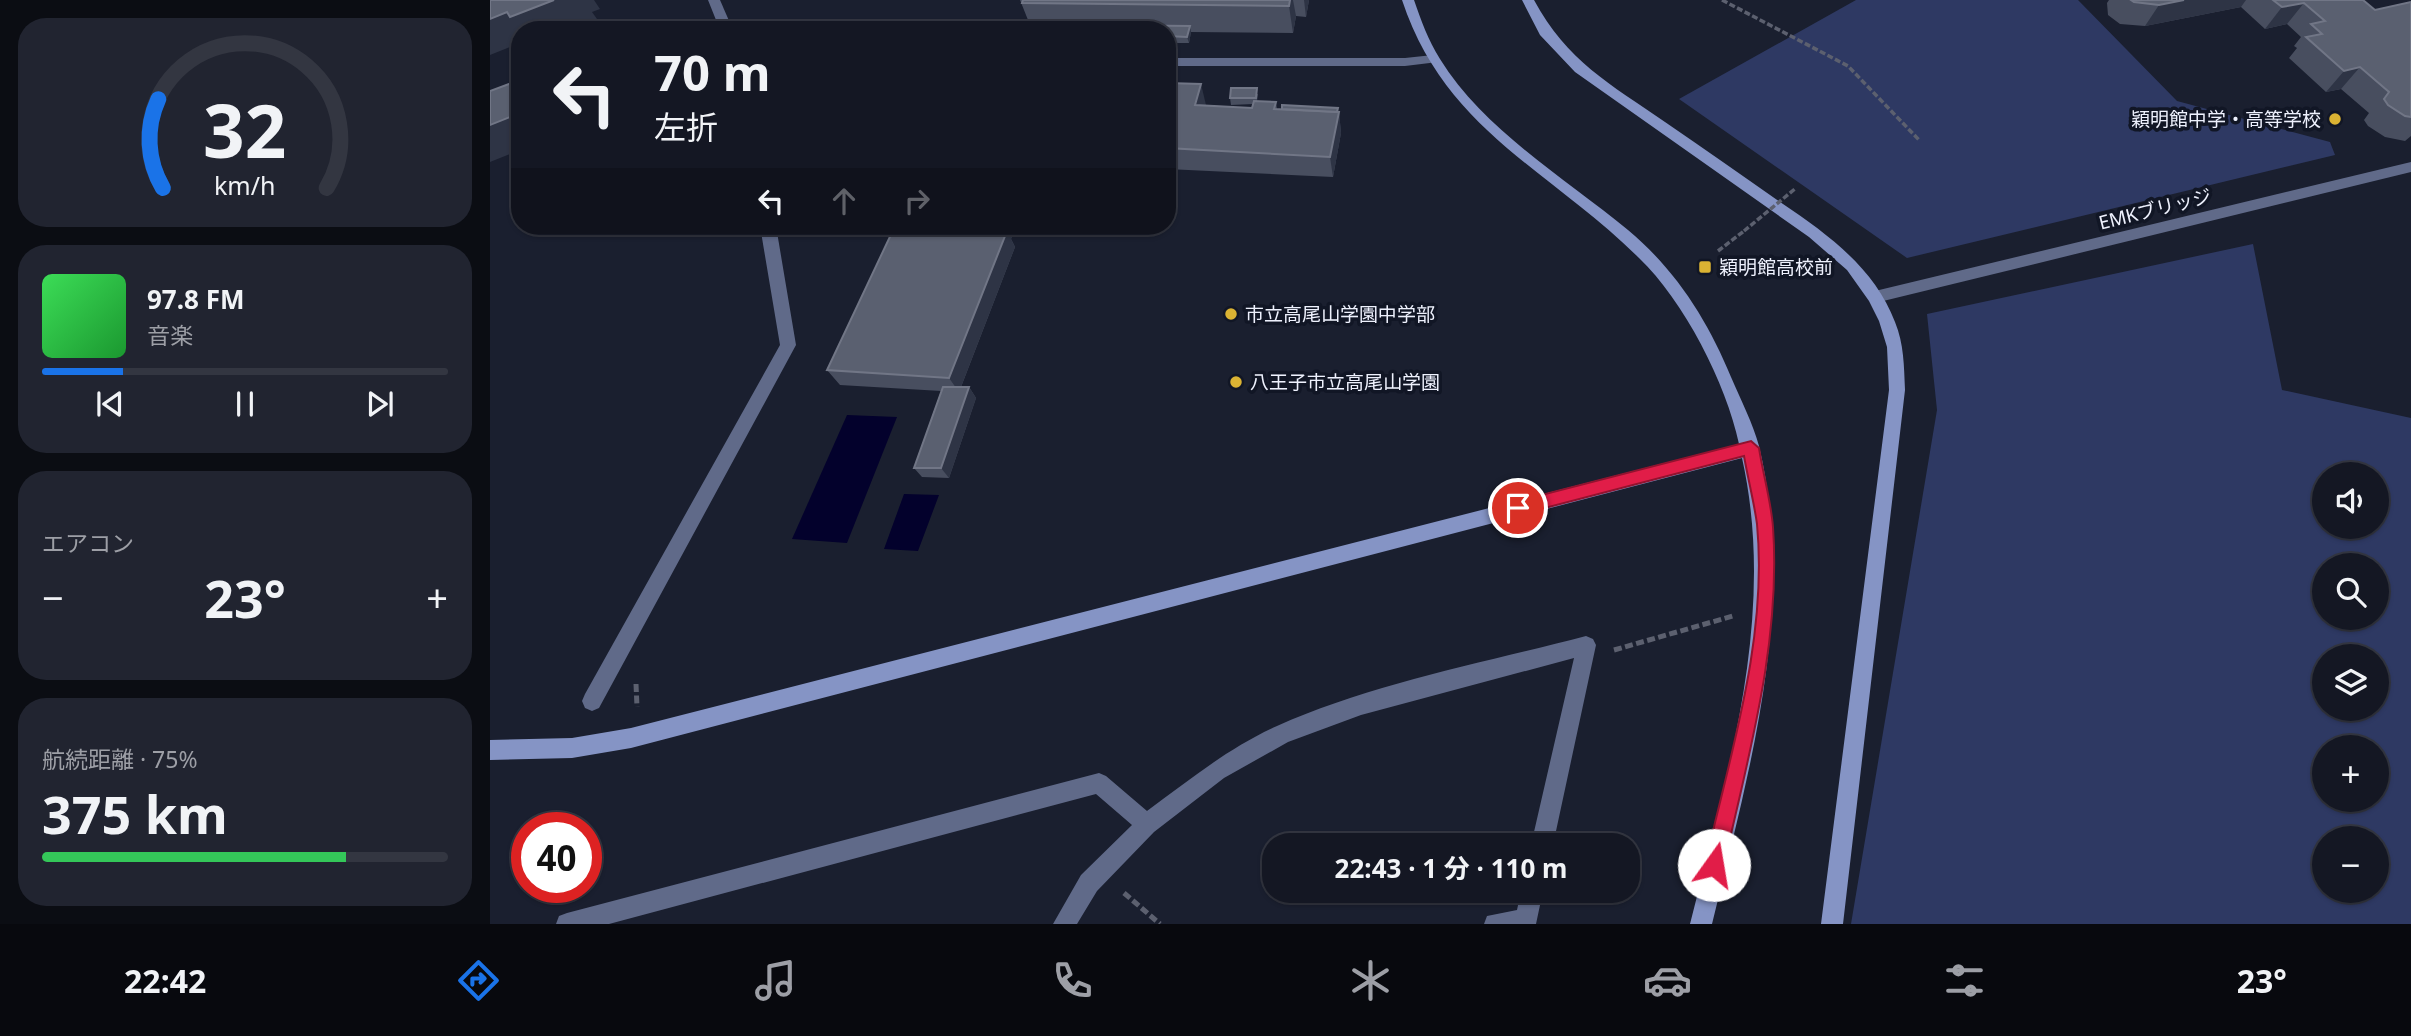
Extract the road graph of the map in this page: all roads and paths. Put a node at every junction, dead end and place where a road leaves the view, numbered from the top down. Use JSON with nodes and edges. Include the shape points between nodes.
{"nodes":[{"id":1,"x":715,"y":0,"type":"edge"},
{"id":2,"x":1408,"y":0,"type":"edge"},
{"id":3,"x":1528,"y":0,"type":"edge"},
{"id":4,"x":1722,"y":0,"type":"edge"},
{"id":5,"x":723,"y":21,"type":"edge"},
{"id":6,"x":1433,"y":59,"type":"junction"},
{"id":7,"x":1176,"y":62,"type":"edge"},
{"id":8,"x":1920,"y":141,"type":"dead end"},
{"id":9,"x":2411,"y":167,"type":"edge"},
{"id":10,"x":1796,"y":188,"type":"dead end"},
{"id":11,"x":770,"y":235,"type":"edge"},
{"id":12,"x":1718,"y":251,"type":"dead end"},
{"id":13,"x":1875,"y":298,"type":"junction"},
{"id":14,"x":1751,"y":448,"type":"junction"},
{"id":15,"x":1705,"y":625,"type":"dead end"},
{"id":16,"x":1643,"y":642,"type":"dead end"},
{"id":17,"x":592,"y":701,"type":"dead end"},
{"id":18,"x":490,"y":750,"type":"edge"},
{"id":19,"x":1147,"y":825,"type":"junction"},
{"id":20,"x":1545,"y":833,"type":"edge"},
{"id":21,"x":1100,"y":873,"type":"junction"},
{"id":22,"x":1529,"y":903,"type":"edge"},
{"id":23,"x":1525,"y":922,"type":"edge"},
{"id":24,"x":567,"y":924,"type":"edge"},
{"id":25,"x":1064,"y":924,"type":"edge"},
{"id":26,"x":1160,"y":924,"type":"edge"},
{"id":27,"x":1495,"y":924,"type":"edge"},
{"id":28,"x":1701,"y":924,"type":"edge"},
{"id":29,"x":1832,"y":924,"type":"edge"}],
"edges":[{"from":1,"to":5,"type":"street"},
{"from":2,"to":6,"type":"street"},
{"from":3,"to":13,"type":"street","via":[[1545,32],[1580,69],[1814,233],[1852,266]]},
{"from":4,"to":8,"type":"path","via":[[1849,66]]},
{"from":6,"to":7,"type":"street"},
{"from":6,"to":14,"type":"street","via":[[1480,118],[1635,245],[1665,276],[1724,373]]},
{"from":9,"to":13,"type":"street","name":"EMKブリッジ"},
{"from":10,"to":12,"type":"path","bridge":true},
{"from":11,"to":17,"type":"street","via":[[788,345]]},
{"from":13,"to":29,"type":"street","via":[[1895,347],[1897,390]]},
{"from":14,"to":18,"type":"street","via":[[655,732],[572,748]]},
{"from":14,"to":28,"type":"street","via":[[1765,525],[1763,635]]},
{"from":15,"to":16,"type":"path"},
{"from":19,"to":20,"type":"street","via":[[1217,771],[1282,734],[1361,705],[1586,645]]},
{"from":19,"to":21,"type":"street"},
{"from":19,"to":24,"type":"street","via":[[1100,783]]},
{"from":21,"to":25,"type":"street"},
{"from":21,"to":26,"type":"path"},
{"from":22,"to":23,"type":"street"},
{"from":23,"to":27,"type":"street"}]}
